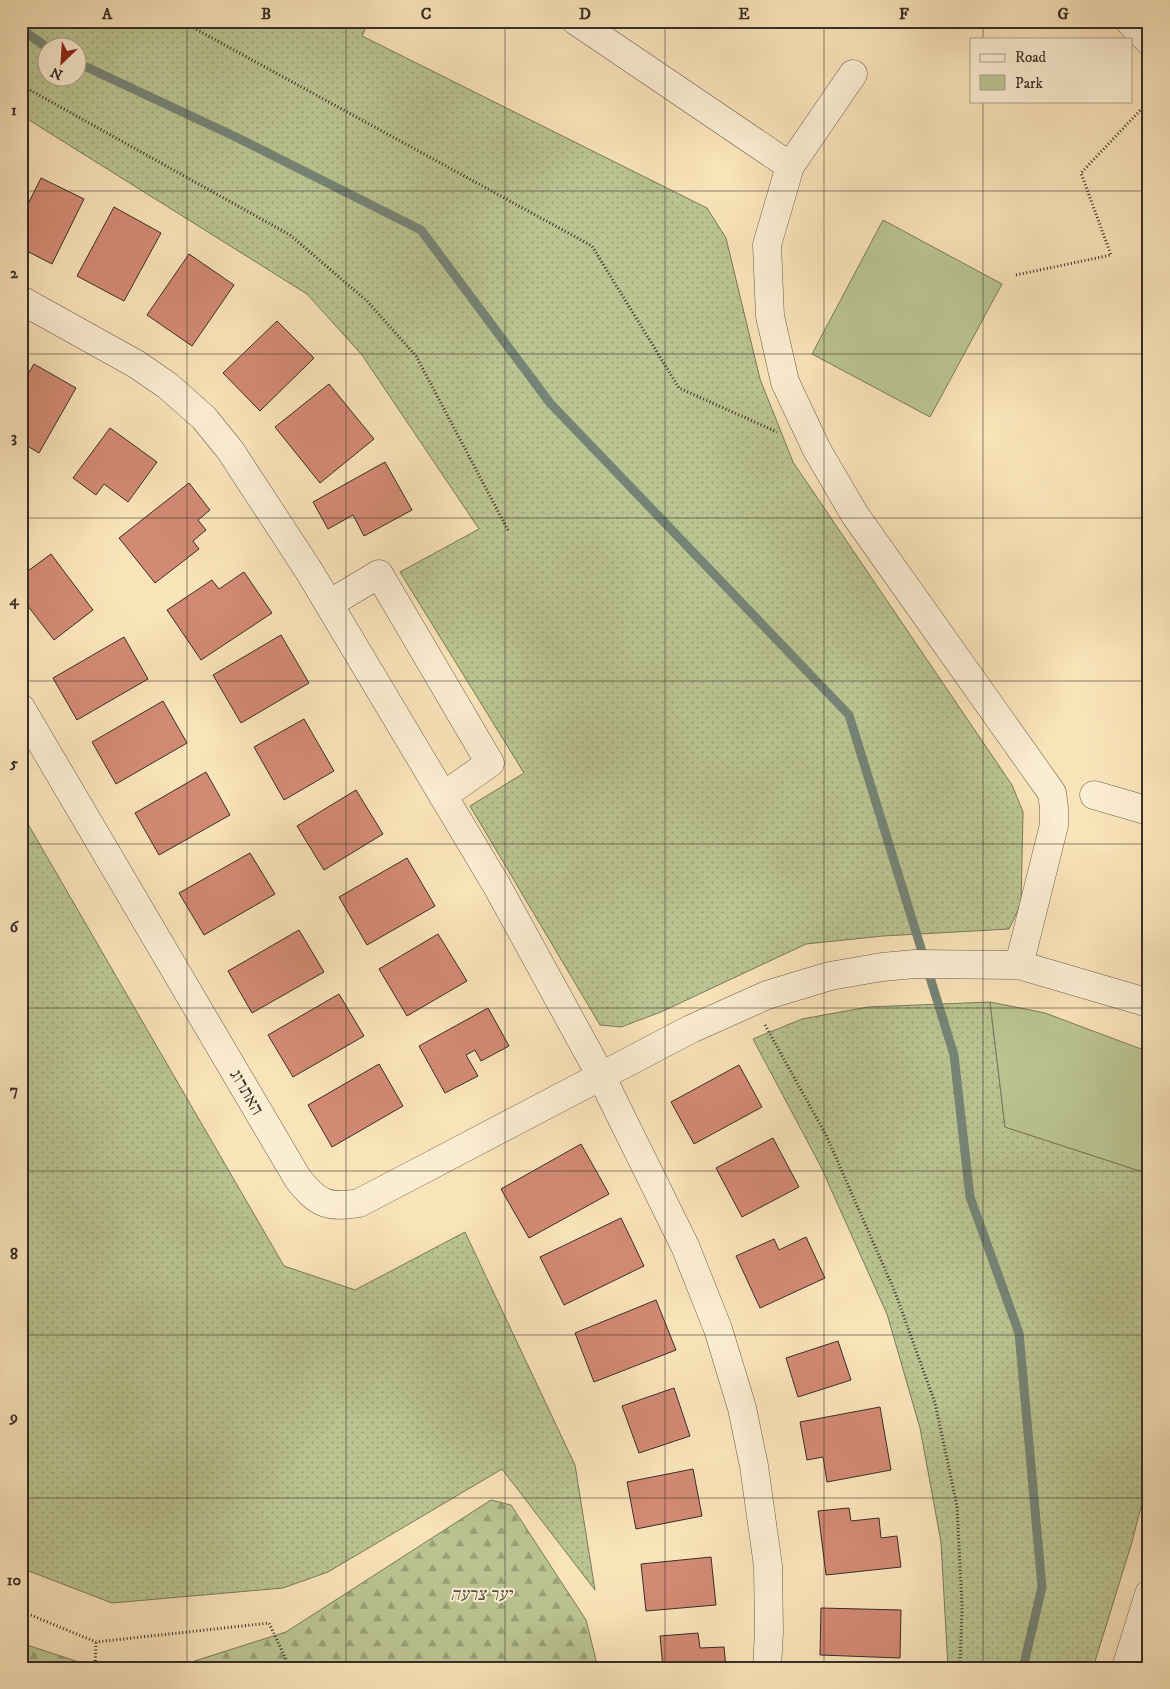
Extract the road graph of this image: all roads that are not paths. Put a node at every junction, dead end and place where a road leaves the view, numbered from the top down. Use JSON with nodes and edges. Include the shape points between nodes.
{"nodes":[{"id":1,"x":576,"y":21,"type":"edge"},
{"id":2,"x":1129,"y":21,"type":"edge"},
{"id":3,"x":1149,"y":41,"type":"edge"},
{"id":4,"x":853,"y":74,"type":"dead end"},
{"id":5,"x":790,"y":166,"type":"junction"},
{"id":6,"x":21,"y":300,"type":"edge"},
{"id":7,"x":329,"y":604,"type":"junction"},
{"id":8,"x":21,"y":708,"type":"edge"},
{"id":9,"x":1094,"y":795,"type":"dead end"},
{"id":10,"x":443,"y":796,"type":"junction"},
{"id":11,"x":1149,"y":811,"type":"edge"},
{"id":12,"x":1019,"y":965,"type":"junction"},
{"id":13,"x":1149,"y":1003,"type":"edge"},
{"id":14,"x":601,"y":1076,"type":"junction"},
{"id":15,"x":1149,"y":1594,"type":"edge"},
{"id":16,"x":767,"y":1668,"type":"edge"},
{"id":17,"x":1126,"y":1668,"type":"edge"}],
"edges":[{"from":1,"to":5,"type":"street"},
{"from":2,"to":3,"type":"street"},
{"from":4,"to":5,"type":"street"},
{"from":5,"to":12,"type":"street","via":[[767,245],[770,316],[785,382],[817,450],[855,515],[1052,793],[1054,825]]},
{"from":6,"to":7,"type":"street","via":[[136,364],[168,386],[204,418],[230,450]]},
{"from":7,"to":10,"type":"street"},
{"from":7,"to":10,"type":"street","via":[[379,574],[490,764]]},
{"from":8,"to":14,"type":"street","name":"האתרוג","via":[[298,1179],[319,1201],[338,1206],[359,1203]]},
{"from":9,"to":11,"type":"street"},
{"from":10,"to":14,"type":"street","via":[[497,886]]},
{"from":12,"to":13,"type":"street","name":"האתרוג"},
{"from":12,"to":14,"type":"street","name":"האתרוג","via":[[915,964],[830,976],[767,995],[691,1029]]},
{"from":14,"to":16,"type":"street","via":[[685,1246],[718,1329],[742,1408],[768,1566]]},
{"from":15,"to":17,"type":"street"}]}
